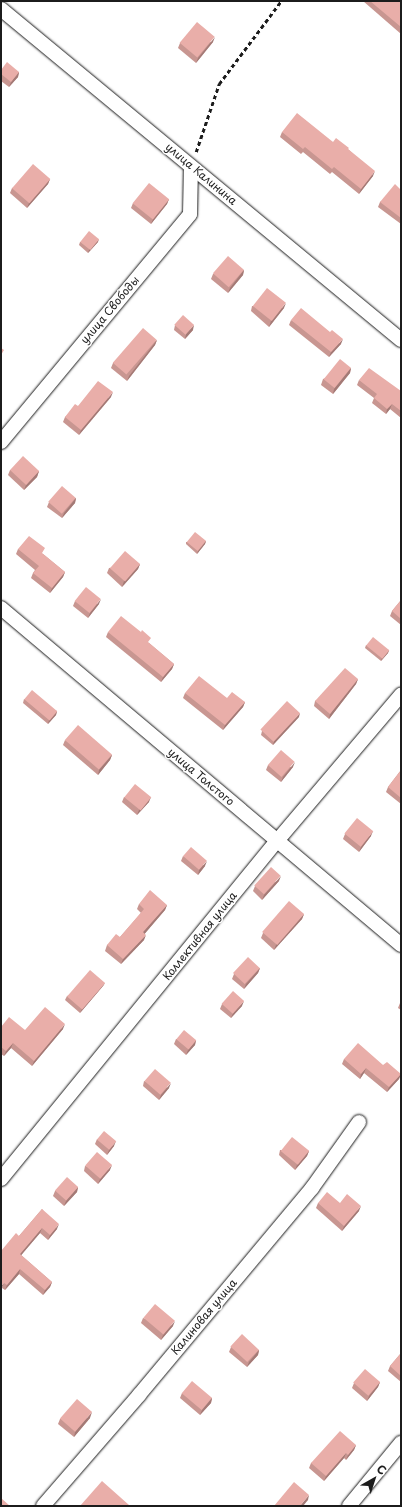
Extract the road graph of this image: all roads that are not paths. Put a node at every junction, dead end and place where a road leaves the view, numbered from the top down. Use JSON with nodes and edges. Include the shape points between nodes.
{"nodes":[{"id":1,"x":1,"y":9,"type":"edge"},
{"id":2,"x":191,"y":167,"type":"junction"},
{"id":3,"x":401,"y":340,"type":"edge"},
{"id":4,"x":1,"y":442,"type":"edge"},
{"id":5,"x":1,"y":608,"type":"edge"},
{"id":6,"x":401,"y":695,"type":"edge"},
{"id":7,"x":277,"y":841,"type":"junction"},
{"id":8,"x":401,"y":945,"type":"edge"},
{"id":9,"x":359,"y":1122,"type":"dead end"},
{"id":10,"x":1,"y":1178,"type":"edge"},
{"id":11,"x":401,"y":1443,"type":"edge"},
{"id":12,"x":43,"y":1506,"type":"edge"},
{"id":13,"x":349,"y":1506,"type":"edge"}],
"edges":[{"from":1,"to":2,"type":"street","name":"улица Калинина"},
{"from":2,"to":3,"type":"street","name":"улица Калинина"},
{"from":2,"to":4,"type":"street","name":"улица Свободы","via":[[190,214]]},
{"from":5,"to":7,"type":"street","name":"улица Толстого"},
{"from":6,"to":7,"type":"street","name":"Коллективная улица"},
{"from":7,"to":8,"type":"street","name":"улица Толстого"},
{"from":7,"to":10,"type":"street","name":"Коллективная улица"},
{"from":9,"to":12,"type":"street","name":"Калиновая улица","via":[[312,1188]]},
{"from":11,"to":13,"type":"street"}]}
